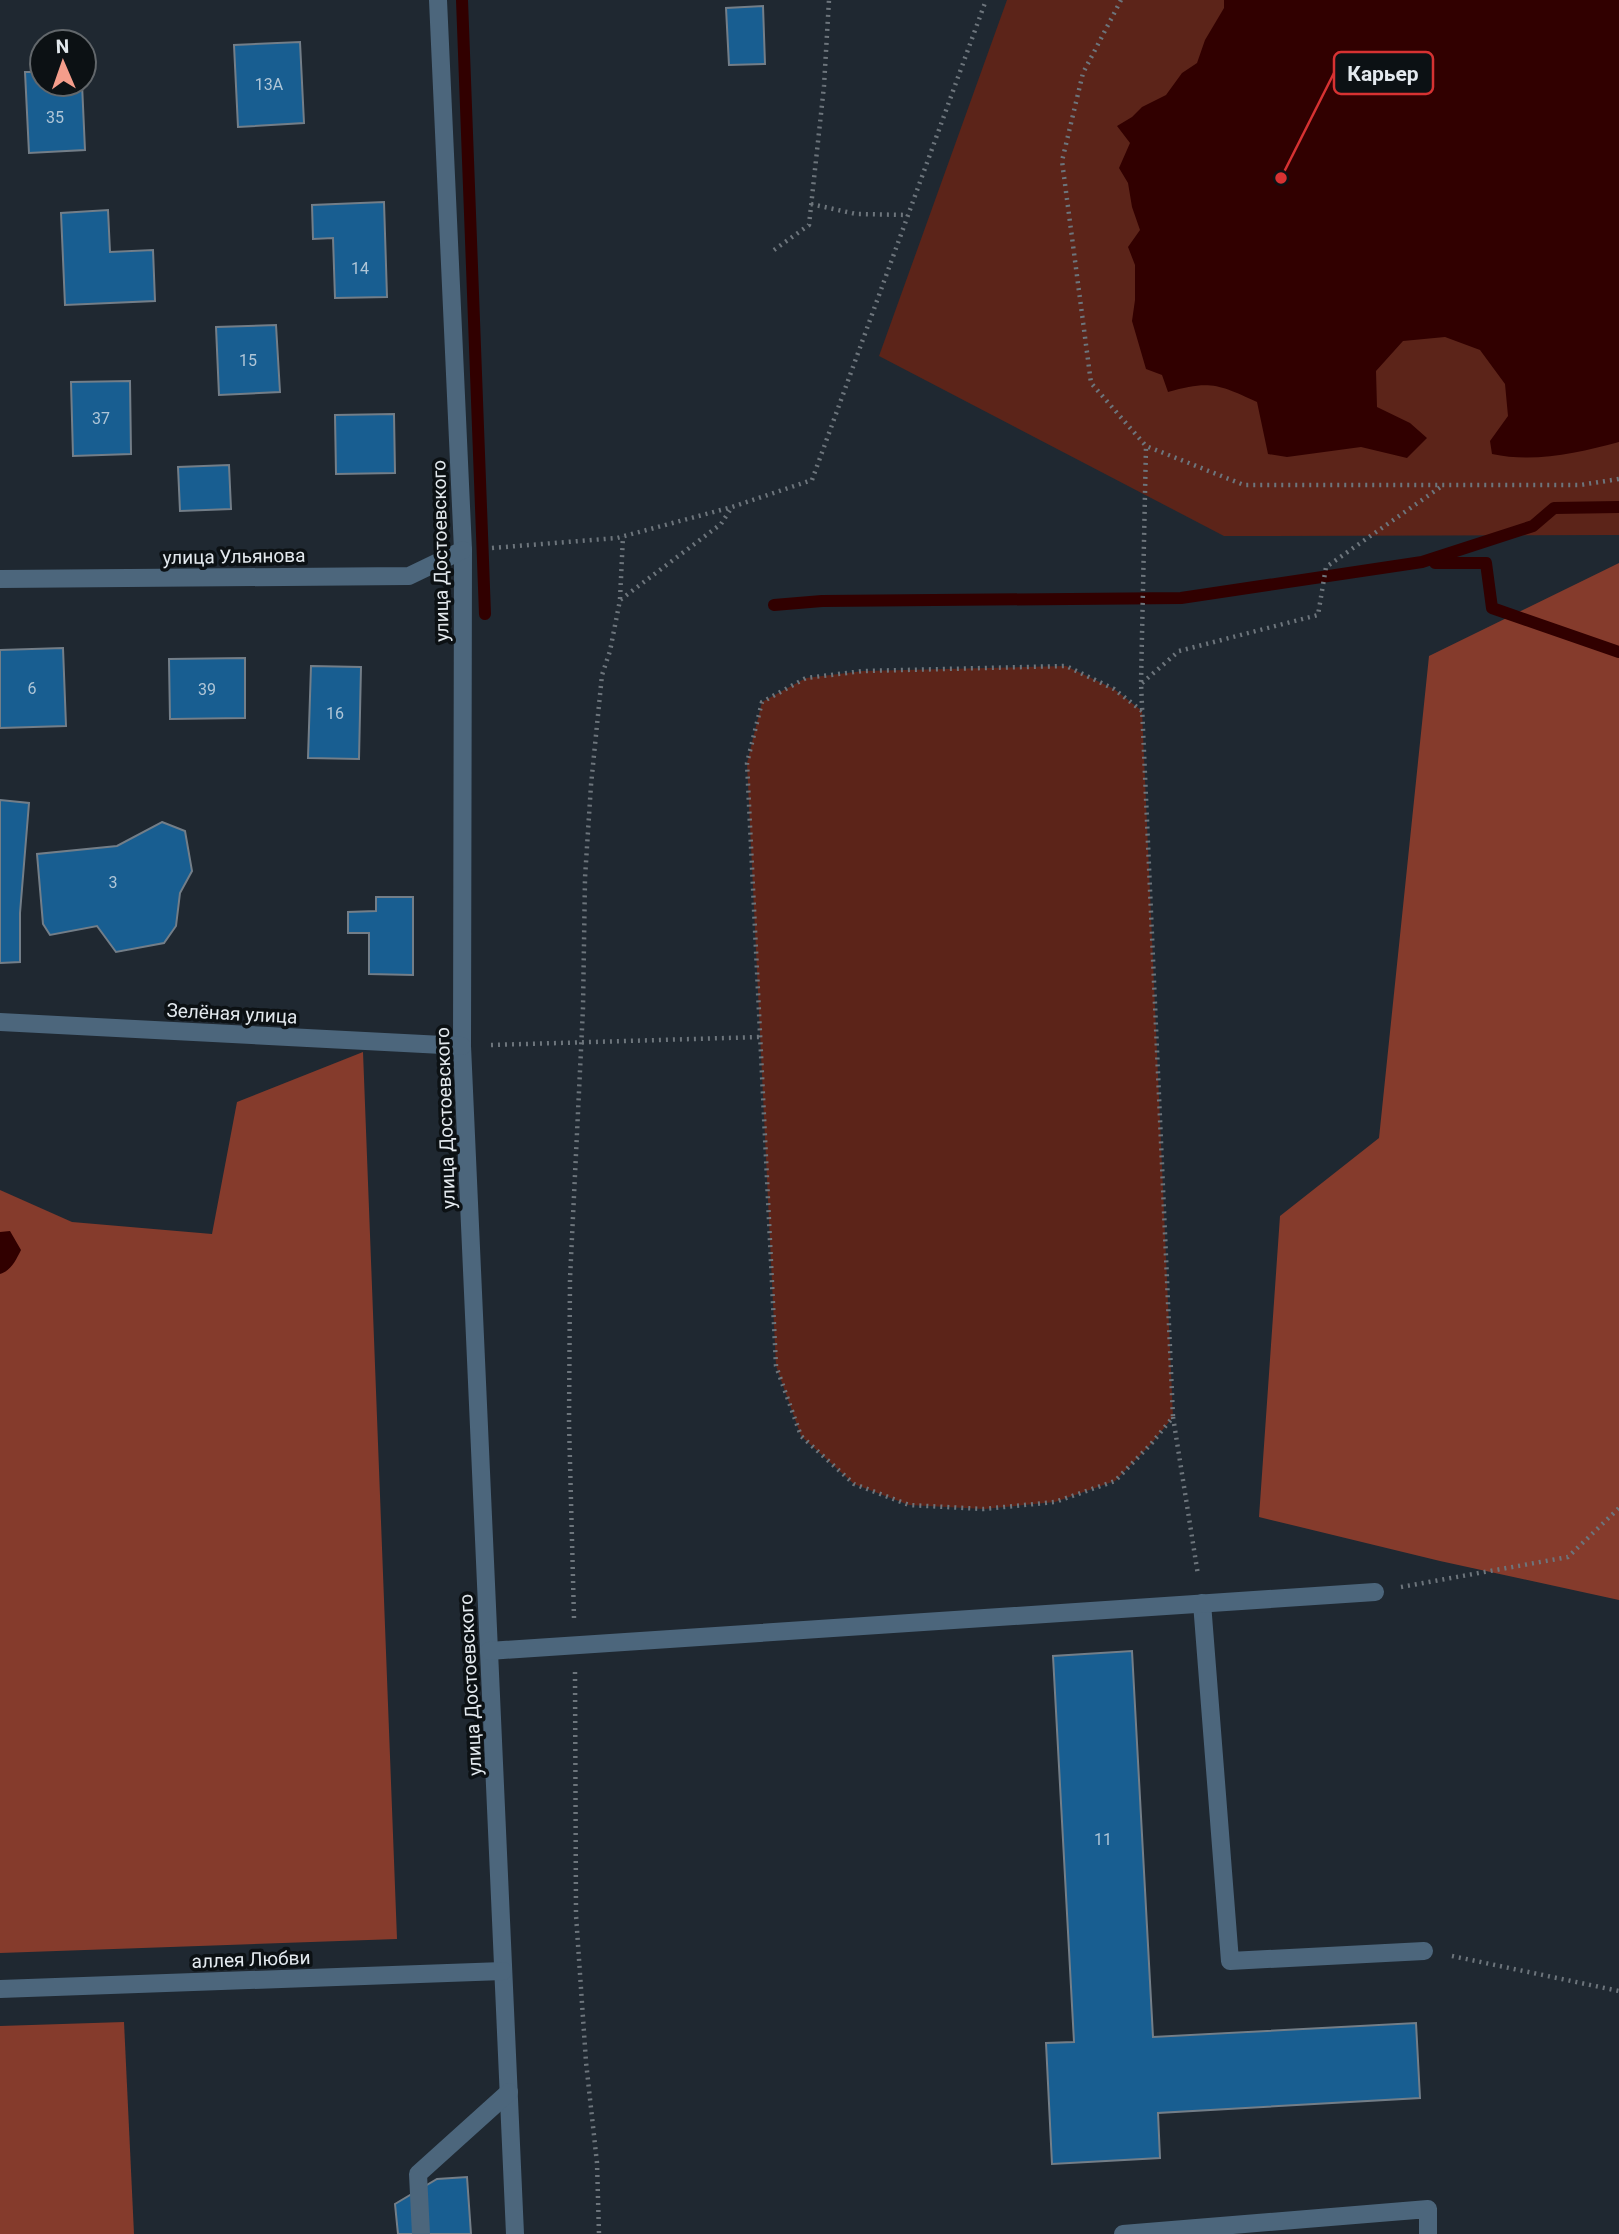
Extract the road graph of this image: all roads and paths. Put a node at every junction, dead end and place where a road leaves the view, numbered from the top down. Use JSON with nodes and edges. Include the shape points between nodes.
{"nodes":[{"id":1,"x":438,"y":0,"type":"edge"},
{"id":2,"x":829,"y":0,"type":"edge"},
{"id":3,"x":986,"y":0,"type":"edge"},
{"id":4,"x":1121,"y":0,"type":"edge"},
{"id":5,"x":811,"y":204,"type":"junction"},
{"id":6,"x":908,"y":215,"type":"junction"},
{"id":7,"x":774,"y":250,"type":"dead end"},
{"id":8,"x":1146,"y":446,"type":"junction"},
{"id":9,"x":1619,"y":479,"type":"edge"},
{"id":10,"x":1443,"y":485,"type":"junction"},
{"id":11,"x":732,"y":507,"type":"junction"},
{"id":12,"x":623,"y":536,"type":"junction"},
{"id":13,"x":495,"y":548,"type":"dead end"},
{"id":14,"x":463,"y":550,"type":"junction"},
{"id":15,"x":0,"y":579,"type":"edge"},
{"id":16,"x":620,"y":600,"type":"junction"},
{"id":17,"x":1141,"y":683,"type":"junction"},
{"id":18,"x":1142,"y":711,"type":"junction"},
{"id":19,"x":0,"y":1021,"type":"edge"},
{"id":20,"x":760,"y":1037,"type":"junction"},
{"id":21,"x":581,"y":1043,"type":"junction"},
{"id":22,"x":462,"y":1046,"type":"junction"},
{"id":23,"x":1173,"y":1417,"type":"junction"},
{"id":24,"x":1619,"y":1508,"type":"edge"},
{"id":25,"x":1375,"y":1592,"type":"joint"},
{"id":26,"x":1202,"y":1604,"type":"junction"},
{"id":27,"x":575,"y":1646,"type":"junction"},
{"id":28,"x":489,"y":1651,"type":"junction"},
{"id":29,"x":1424,"y":1951,"type":"joint"},
{"id":30,"x":503,"y":1971,"type":"junction"},
{"id":31,"x":0,"y":1989,"type":"edge"},
{"id":32,"x":1619,"y":1991,"type":"edge"},
{"id":33,"x":509,"y":2092,"type":"junction"},
{"id":34,"x":421,"y":2234,"type":"edge"},
{"id":35,"x":514,"y":2234,"type":"edge"},
{"id":36,"x":599,"y":2234,"type":"edge"},
{"id":37,"x":1124,"y":2234,"type":"edge"},
{"id":38,"x":1429,"y":2234,"type":"edge"}],
"edges":[{"from":1,"to":14,"type":"street","name":"улица Достоевского"},
{"from":2,"to":5,"type":"path"},
{"from":3,"to":6,"type":"path"},
{"from":4,"to":8,"type":"path","via":[[1083,73],[1062,161],[1091,383]]},
{"from":5,"to":6,"type":"path","via":[[856,214]]},
{"from":5,"to":7,"type":"path","via":[[808,225]]},
{"from":6,"to":11,"type":"path","via":[[812,480]]},
{"from":8,"to":10,"type":"path","via":[[1244,485]]},
{"from":8,"to":17,"type":"path"},
{"from":9,"to":10,"type":"path","via":[[1580,485]]},
{"from":10,"to":17,"type":"path","via":[[1326,566],[1318,615],[1180,650]]},
{"from":11,"to":12,"type":"path"},
{"from":11,"to":16,"type":"path","via":[[721,524]]},
{"from":12,"to":13,"type":"path"},
{"from":12,"to":16,"type":"path"},
{"from":14,"to":15,"type":"street","name":"улица Ульянова","via":[[408,576]]},
{"from":14,"to":22,"type":"street","name":"улица Достоевского"},
{"from":16,"to":21,"type":"path","via":[[602,675],[591,785]]},
{"from":17,"to":18,"type":"path"},
{"from":18,"to":20,"type":"path","via":[[1114,689],[1066,666],[863,671],[806,678],[762,702],[747,763]]},
{"from":18,"to":23,"type":"path"},
{"from":19,"to":22,"type":"street","name":"Зелёная улица"},
{"from":20,"to":21,"type":"path"},
{"from":20,"to":23,"type":"path","via":[[776,1366],[801,1436],[854,1484],[909,1505],[984,1509],[1055,1502],[1115,1481]]},
{"from":21,"to":22,"type":"path"},
{"from":21,"to":27,"type":"path","via":[[570,1292]]},
{"from":22,"to":28,"type":"street","name":"улица Достоевского"},
{"from":23,"to":26,"type":"path"},
{"from":24,"to":25,"type":"path","via":[[1568,1558]]},
{"from":25,"to":26,"type":"street"},
{"from":26,"to":27,"type":"street"},
{"from":26,"to":29,"type":"street","via":[[1230,1961]]},
{"from":27,"to":28,"type":"street"},
{"from":27,"to":36,"type":"path","via":[[576,1915]]},
{"from":28,"to":30,"type":"street","name":"улица Достоевского"},
{"from":29,"to":32,"type":"path"},
{"from":30,"to":31,"type":"street","name":"аллея Любви"},
{"from":30,"to":33,"type":"street","name":"улица Достоевского"},
{"from":33,"to":34,"type":"street","via":[[418,2174]]},
{"from":33,"to":35,"type":"street","name":"улица Достоевского"},
{"from":37,"to":38,"type":"street","via":[[1428,2209]]}]}
